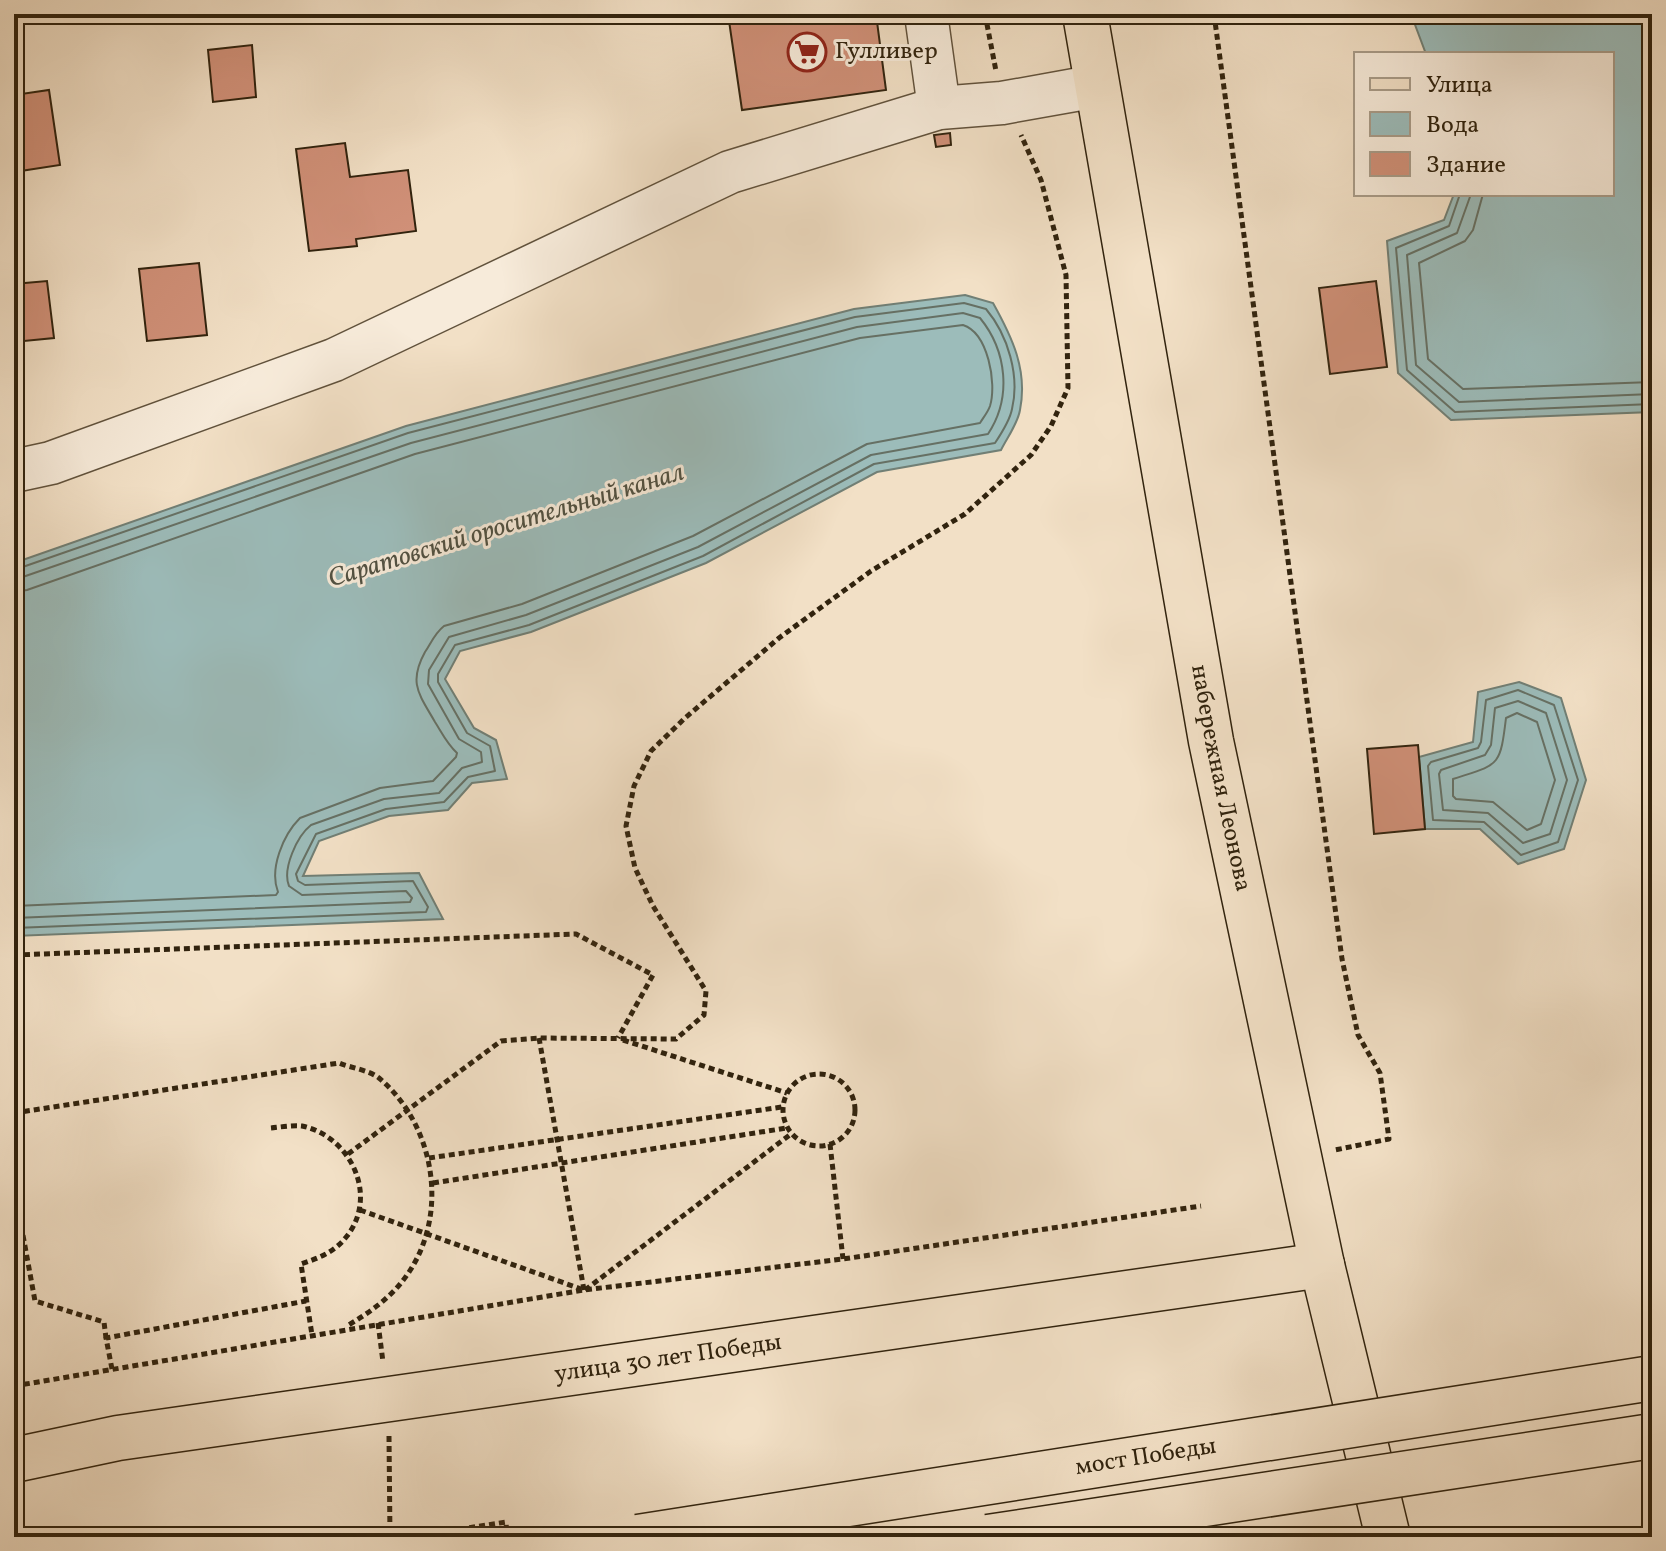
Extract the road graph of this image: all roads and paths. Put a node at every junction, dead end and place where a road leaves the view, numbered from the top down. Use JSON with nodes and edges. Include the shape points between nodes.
{"nodes":[{"id":1,"x":926,"y":14,"type":"edge"},
{"id":2,"x":985,"y":14,"type":"edge"},
{"id":3,"x":1085,"y":14,"type":"edge"},
{"id":4,"x":1214,"y":14,"type":"edge"},
{"id":5,"x":1097,"y":86,"type":"junction"},
{"id":6,"x":1002,"y":103,"type":"junction"},
{"id":7,"x":939,"y":108,"type":"junction"},
{"id":8,"x":14,"y":471,"type":"edge"},
{"id":9,"x":14,"y":955,"type":"edge"},
{"id":10,"x":539,"y":1038,"type":"junction"},
{"id":11,"x":618,"y":1038,"type":"junction"},
{"id":12,"x":787,"y":1093,"type":"junction"},
{"id":13,"x":782,"y":1107,"type":"junction"},
{"id":14,"x":408,"y":1110,"type":"junction"},
{"id":15,"x":14,"y":1113,"type":"edge"},
{"id":16,"x":271,"y":1128,"type":"dead end"},
{"id":17,"x":789,"y":1131,"type":"junction"},
{"id":18,"x":557,"y":1139,"type":"junction"},
{"id":19,"x":830,"y":1144,"type":"junction"},
{"id":20,"x":348,"y":1154,"type":"junction"},
{"id":21,"x":429,"y":1158,"type":"junction"},
{"id":22,"x":1299,"y":1158,"type":"junction"},
{"id":23,"x":561,"y":1163,"type":"junction"},
{"id":24,"x":432,"y":1183,"type":"junction"},
{"id":25,"x":14,"y":1186,"type":"edge"},
{"id":26,"x":1201,"y":1206,"type":"dead end"},
{"id":27,"x":360,"y":1210,"type":"junction"},
{"id":28,"x":427,"y":1234,"type":"junction"},
{"id":29,"x":843,"y":1259,"type":"junction"},
{"id":30,"x":1322,"y":1265,"type":"junction"},
{"id":31,"x":584,"y":1290,"type":"junction"},
{"id":32,"x":306,"y":1301,"type":"junction"},
{"id":33,"x":342,"y":1329,"type":"junction"},
{"id":34,"x":312,"y":1335,"type":"junction"},
{"id":35,"x":106,"y":1338,"type":"junction"},
{"id":36,"x":112,"y":1369,"type":"junction"},
{"id":37,"x":1652,"y":1378,"type":"edge"},
{"id":38,"x":14,"y":1386,"type":"edge"},
{"id":39,"x":1652,"y":1436,"type":"edge"},
{"id":40,"x":14,"y":1460,"type":"edge"},
{"id":41,"x":410,"y":1537,"type":"edge"},
{"id":42,"x":507,"y":1537,"type":"edge"},
{"id":43,"x":638,"y":1537,"type":"edge"},
{"id":44,"x":988,"y":1537,"type":"edge"},
{"id":45,"x":1388,"y":1537,"type":"edge"}],
"edges":[{"from":1,"to":7,"type":"lane"},
{"from":2,"to":6,"type":"path"},
{"from":3,"to":5,"type":"main road","name":"набережная Леонова"},
{"from":4,"to":22,"type":"path","via":[[1342,959],[1358,1035],[1380,1073],[1389,1139]]},
{"from":5,"to":6,"type":"lane"},
{"from":5,"to":22,"type":"main road","name":"набережная Леонова","via":[[1211,741]]},
{"from":6,"to":7,"type":"lane"},
{"from":6,"to":11,"type":"path","via":[[1041,180],[1066,275],[1068,388],[1031,455],[1000,484],[965,514],[871,571],[779,638],[651,751],[634,786],[626,826],[635,868],[653,906],[706,991],[704,1015],[676,1039]]},
{"from":7,"to":8,"type":"lane","via":[[730,172],[334,360],[51,463]]},
{"from":9,"to":11,"type":"path","via":[[576,934],[653,975]]},
{"from":10,"to":11,"type":"path"},
{"from":10,"to":14,"type":"path","via":[[501,1041]]},
{"from":10,"to":18,"type":"path"},
{"from":11,"to":12,"type":"path"},
{"from":12,"to":13,"type":"path"},
{"from":12,"to":19,"type":"path","via":[[795,1082],[822,1074],[846,1086],[855,1113],[851,1127]]},
{"from":13,"to":17,"type":"path"},
{"from":13,"to":18,"type":"path"},
{"from":14,"to":15,"type":"path","via":[[377,1077],[339,1063]]},
{"from":14,"to":20,"type":"path"},
{"from":14,"to":21,"type":"path"},
{"from":16,"to":20,"type":"path","via":[[314,1130]]},
{"from":17,"to":19,"type":"path","via":[[802,1142]]},
{"from":17,"to":23,"type":"path"},
{"from":17,"to":31,"type":"path"},
{"from":18,"to":21,"type":"path"},
{"from":18,"to":23,"type":"path"},
{"from":19,"to":29,"type":"path"},
{"from":20,"to":27,"type":"path","via":[[360,1181]]},
{"from":21,"to":24,"type":"path"},
{"from":22,"to":30,"type":"main road","name":"набережная Леонова"},
{"from":23,"to":24,"type":"path"},
{"from":23,"to":31,"type":"path"},
{"from":24,"to":28,"type":"path"},
{"from":25,"to":35,"type":"path","via":[[35,1301],[104,1322]]},
{"from":26,"to":29,"type":"path"},
{"from":27,"to":28,"type":"path"},
{"from":27,"to":32,"type":"path","via":[[348,1236],[327,1255],[301,1264]]},
{"from":28,"to":31,"type":"path"},
{"from":28,"to":33,"type":"path","via":[[408,1274],[380,1306]]},
{"from":29,"to":31,"type":"path"},
{"from":30,"to":40,"type":"main road","name":"улица 30 лет Победы","via":[[118,1438]]},
{"from":30,"to":45,"type":"main road","name":"набережная Леонова"},
{"from":31,"to":33,"type":"path"},
{"from":32,"to":34,"type":"path"},
{"from":32,"to":35,"type":"path"},
{"from":33,"to":34,"type":"path"},
{"from":34,"to":36,"type":"path"},
{"from":35,"to":36,"type":"path"},
{"from":36,"to":38,"type":"path"},
{"from":37,"to":43,"type":"main road","name":"мост Победы","bridge":true},
{"from":39,"to":44,"type":"main road","bridge":true},
{"from":41,"to":42,"type":"path","via":[[506,1522]]}]}
